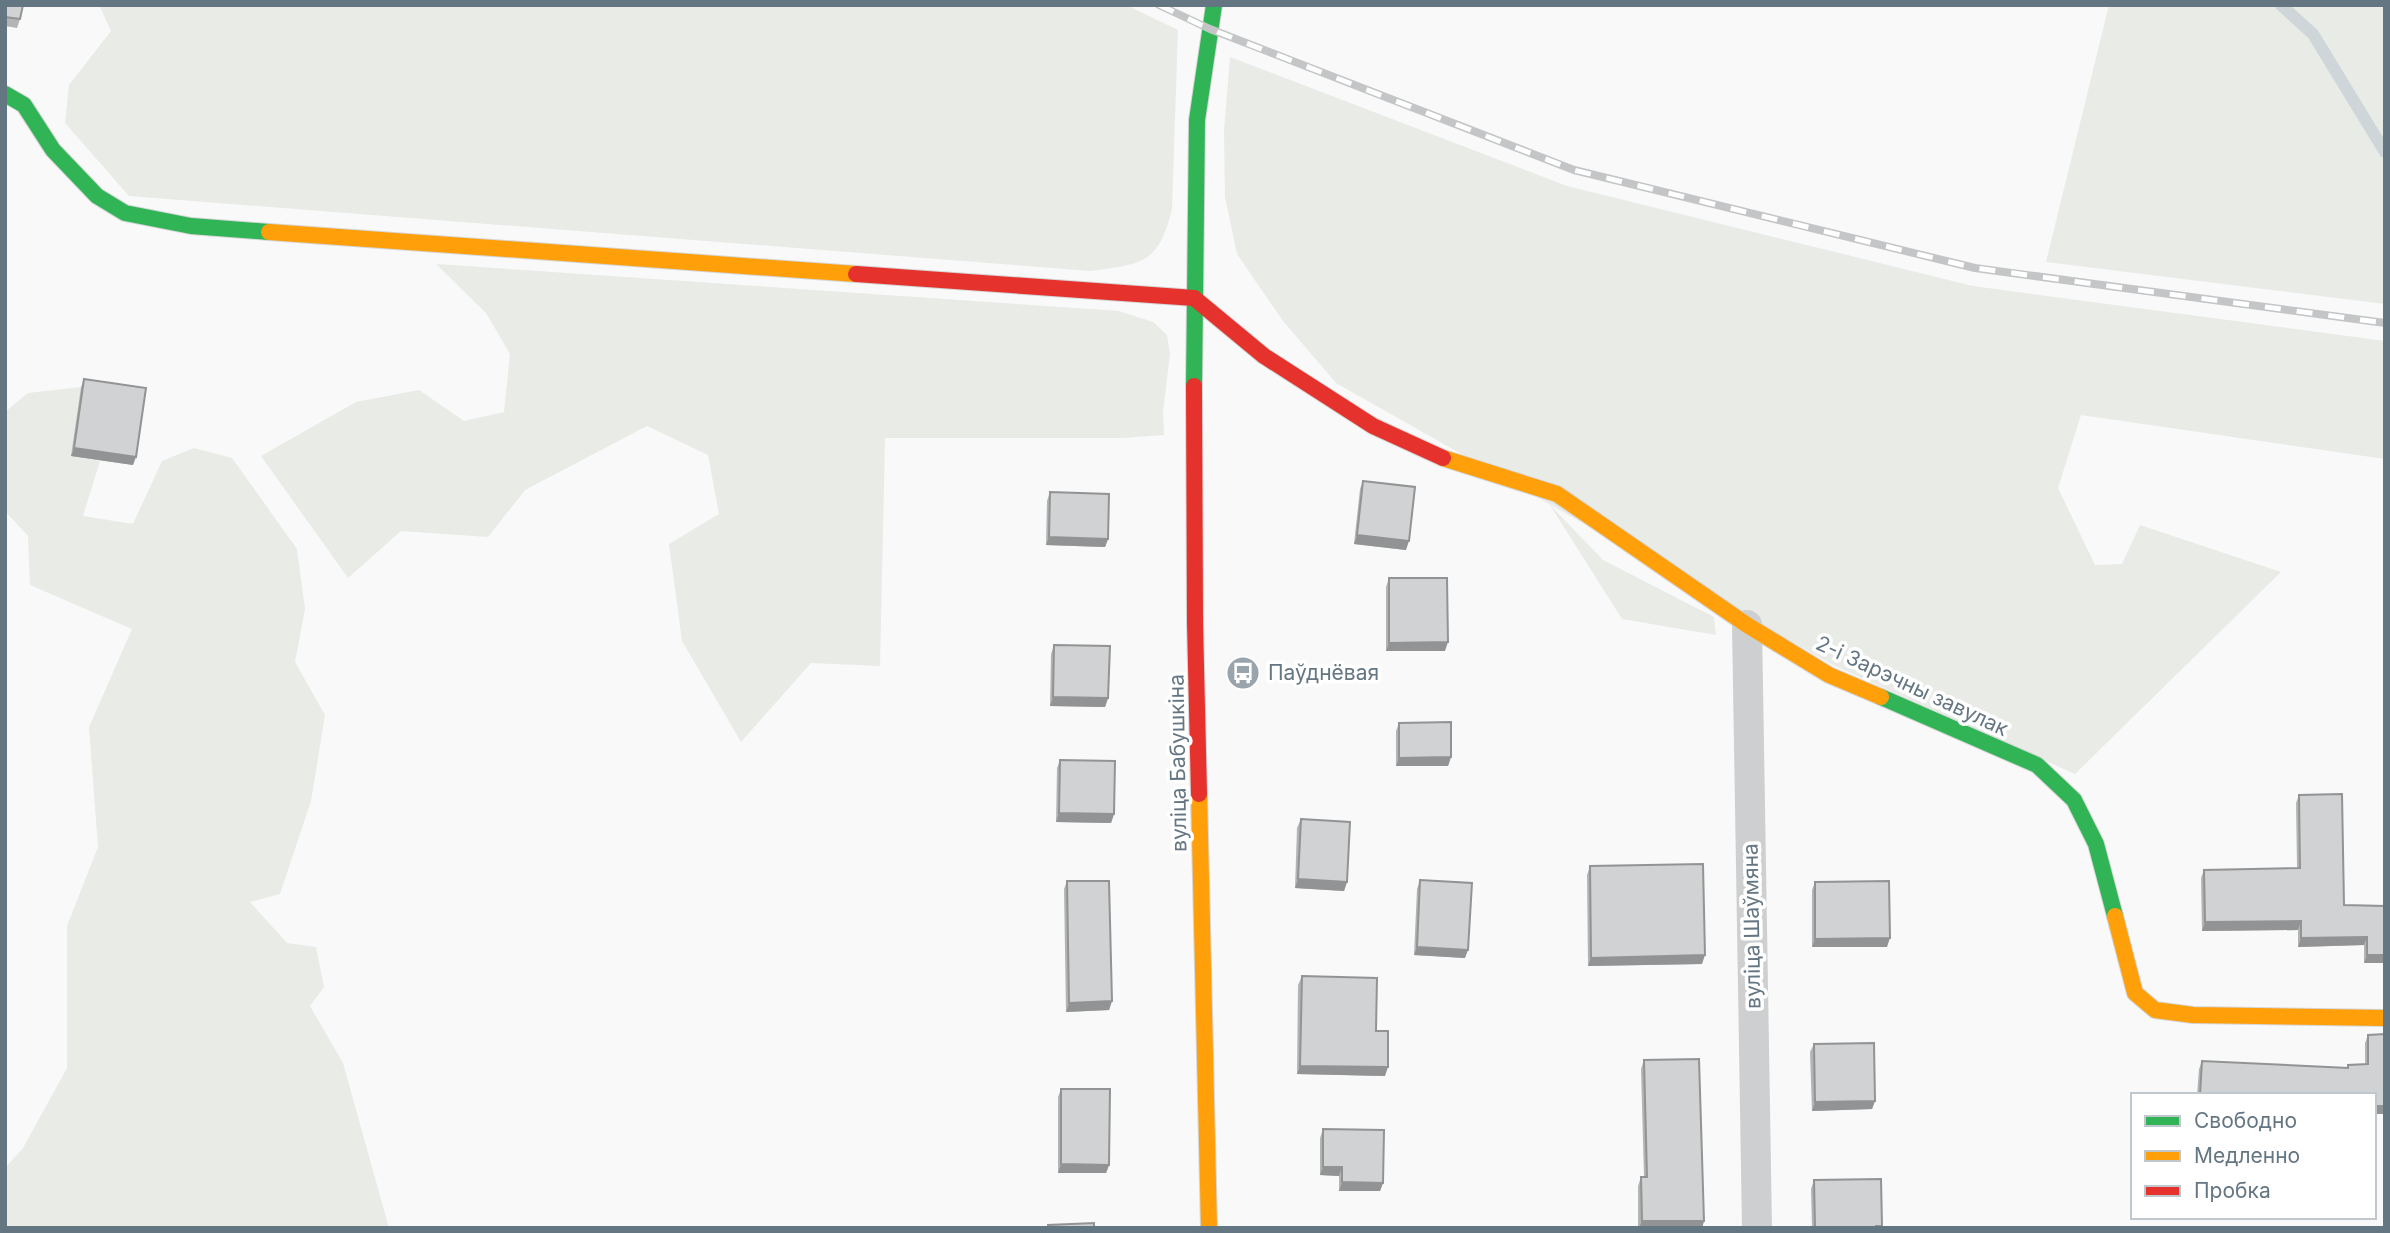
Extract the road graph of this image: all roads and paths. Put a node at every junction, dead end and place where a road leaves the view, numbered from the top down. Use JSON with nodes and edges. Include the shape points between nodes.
{"nodes":[{"id":1,"x":1214,"y":5,"type":"edge"},
{"id":2,"x":5,"y":94,"type":"edge"},
{"id":3,"x":1194,"y":298,"type":"junction"},
{"id":4,"x":1747,"y":625,"type":"junction"},
{"id":5,"x":2385,"y":1018,"type":"edge"},
{"id":6,"x":1209,"y":1228,"type":"edge"},
{"id":7,"x":1757,"y":1228,"type":"edge"}],
"edges":[{"from":1,"to":3,"type":"street","name":"вуліца Бабушкіна","via":[[1198,120]]},
{"from":2,"to":3,"type":"street","via":[[24,105],[53,150],[97,196],[125,213],[191,226]]},
{"from":3,"to":4,"type":"street","name":"2-і Зарэчны завулак","via":[[1264,356],[1373,426],[1447,460],[1557,494]]},
{"from":3,"to":6,"type":"street","name":"вуліца Бабушкіна","via":[[1195,623]]},
{"from":4,"to":5,"type":"street","name":"2-і Зарэчны завулак","via":[[1829,675],[2037,765],[2074,800],[2096,844],[2135,993],[2155,1010],[2193,1015]]},
{"from":4,"to":7,"type":"street","name":"вуліца Шаўмяна"}]}
